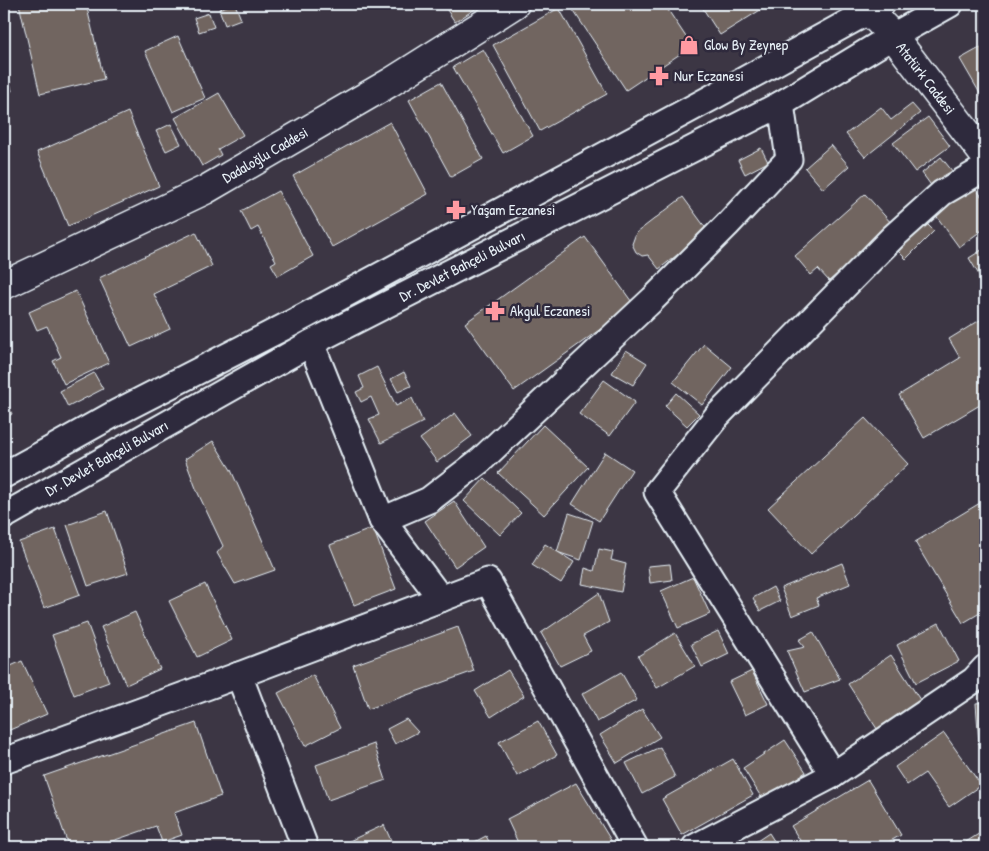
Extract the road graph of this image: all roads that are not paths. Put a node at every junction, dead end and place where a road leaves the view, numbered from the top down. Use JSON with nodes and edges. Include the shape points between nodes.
{"nodes":[{"id":1,"x":515,"y":4,"type":"edge"},
{"id":2,"x":950,"y":4,"type":"edge"},
{"id":3,"x":871,"y":6,"type":"edge"},
{"id":4,"x":893,"y":36,"type":"junction"},
{"id":5,"x":781,"y":104,"type":"junction"},
{"id":6,"x":985,"y":156,"type":"edge"},
{"id":7,"x":985,"y":168,"type":"edge"},
{"id":8,"x":6,"y":278,"type":"edge"},
{"id":9,"x":311,"y":343,"type":"junction"},
{"id":10,"x":4,"y":474,"type":"edge"},
{"id":11,"x":4,"y":516,"type":"edge"},
{"id":12,"x":382,"y":520,"type":"junction"},
{"id":13,"x":441,"y":599,"type":"junction"},
{"id":14,"x":985,"y":668,"type":"edge"},
{"id":15,"x":238,"y":675,"type":"junction"},
{"id":16,"x":4,"y":761,"type":"edge"},
{"id":17,"x":834,"y":775,"type":"junction"},
{"id":18,"x":305,"y":847,"type":"edge"},
{"id":19,"x":636,"y":847,"type":"edge"},
{"id":20,"x":695,"y":847,"type":"edge"}],
"edges":[{"from":1,"to":8,"type":"street","name":"Dadaloğlu Caddesi","via":[[391,82],[205,190]]},
{"from":2,"to":4,"type":"street","name":"Dr. Devlet Bahçeli Bulvarı"},
{"from":3,"to":4,"type":"street","name":"Atatürk Caddesi"},
{"from":3,"to":10,"type":"street","name":"Dr. Devlet Bahçeli Bulvarı","via":[[694,107]]},
{"from":4,"to":5,"type":"street","name":"Dr. Devlet Bahçeli Bulvarı"},
{"from":4,"to":6,"type":"street","name":"Atatürk Caddesi"},
{"from":5,"to":9,"type":"street","name":"Dr. Devlet Bahçeli Bulvarı"},
{"from":5,"to":12,"type":"street","via":[[789,160],[727,225],[481,460],[429,500]]},
{"from":7,"to":17,"type":"street","via":[[942,193],[893,237],[717,416],[657,492]]},
{"from":9,"to":11,"type":"street","name":"Dr. Devlet Bahçeli Bulvarı"},
{"from":9,"to":12,"type":"street"},
{"from":12,"to":13,"type":"street"},
{"from":13,"to":15,"type":"street"},
{"from":13,"to":19,"type":"street","via":[[488,581]]},
{"from":14,"to":17,"type":"street","via":[[974,680]]},
{"from":15,"to":16,"type":"street"},
{"from":15,"to":18,"type":"street"},
{"from":17,"to":20,"type":"street"}]}
